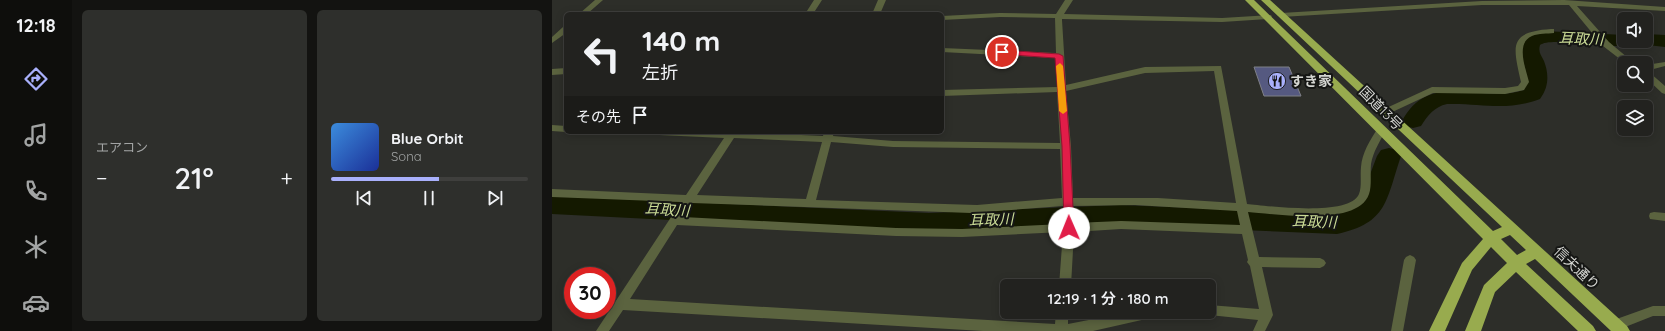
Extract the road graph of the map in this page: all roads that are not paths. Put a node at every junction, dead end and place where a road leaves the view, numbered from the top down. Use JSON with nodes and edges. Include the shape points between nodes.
{"nodes":[{"id":1,"x":599,"y":0,"type":"edge"},
{"id":2,"x":818,"y":0,"type":"edge"},
{"id":3,"x":882,"y":0,"type":"edge"},
{"id":4,"x":1068,"y":0,"type":"edge"},
{"id":5,"x":1249,"y":0,"type":"edge"},
{"id":6,"x":1265,"y":0,"type":"edge"},
{"id":7,"x":1569,"y":2,"type":"edge"},
{"id":8,"x":1665,"y":9,"type":"edge"},
{"id":9,"x":585,"y":12,"type":"edge"},
{"id":10,"x":810,"y":12,"type":"edge"},
{"id":11,"x":877,"y":12,"type":"edge"},
{"id":12,"x":1060,"y":15,"type":"junction"},
{"id":13,"x":1281,"y":15,"type":"junction"},
{"id":14,"x":1268,"y":17,"type":"junction"},
{"id":15,"x":944,"y":18,"type":"edge"},
{"id":16,"x":564,"y":31,"type":"edge"},
{"id":17,"x":1552,"y":31,"type":"dead end"},
{"id":18,"x":552,"y":41,"type":"edge"},
{"id":19,"x":944,"y":50,"type":"edge"},
{"id":20,"x":1059,"y":56,"type":"junction"},
{"id":21,"x":1621,"y":56,"type":"edge"},
{"id":22,"x":1665,"y":64,"type":"edge"},
{"id":23,"x":1653,"y":67,"type":"edge"},
{"id":24,"x":564,"y":71,"type":"edge"},
{"id":25,"x":552,"y":72,"type":"edge"},
{"id":26,"x":1653,"y":80,"type":"edge"},
{"id":27,"x":1062,"y":89,"type":"junction"},
{"id":28,"x":1665,"y":91,"type":"edge"},
{"id":29,"x":944,"y":93,"type":"edge"},
{"id":30,"x":1385,"y":112,"type":"junction"},
{"id":31,"x":552,"y":128,"type":"edge"},
{"id":32,"x":564,"y":129,"type":"edge"},
{"id":33,"x":1382,"y":130,"type":"junction"},
{"id":34,"x":732,"y":134,"type":"edge"},
{"id":35,"x":765,"y":134,"type":"edge"},
{"id":36,"x":828,"y":136,"type":"edge"},
{"id":37,"x":1066,"y":146,"type":"junction"},
{"id":38,"x":552,"y":193,"type":"edge"},
{"id":39,"x":687,"y":202,"type":"junction"},
{"id":40,"x":810,"y":204,"type":"junction"},
{"id":41,"x":1069,"y":205,"type":"junction"},
{"id":42,"x":1243,"y":210,"type":"junction"},
{"id":43,"x":1654,"y":216,"type":"dead end"},
{"id":44,"x":1665,"y":217,"type":"edge"},
{"id":45,"x":676,"y":218,"type":"junction"},
{"id":46,"x":1069,"y":226,"type":"junction"},
{"id":47,"x":1246,"y":228,"type":"junction"},
{"id":48,"x":1511,"y":229,"type":"junction"},
{"id":49,"x":1491,"y":238,"type":"junction"},
{"id":50,"x":1536,"y":251,"type":"junction"},
{"id":51,"x":1410,"y":260,"type":"dead end"},
{"id":52,"x":1253,"y":262,"type":"junction"},
{"id":53,"x":1320,"y":263,"type":"dead end"},
{"id":54,"x":1516,"y":263,"type":"junction"},
{"id":55,"x":1065,"y":279,"type":"edge"},
{"id":56,"x":619,"y":304,"type":"junction"},
{"id":57,"x":1216,"y":311,"type":"edge"},
{"id":58,"x":1665,"y":311,"type":"edge"},
{"id":59,"x":1266,"y":315,"type":"junction"},
{"id":60,"x":1061,"y":319,"type":"edge"},
{"id":61,"x":1123,"y":319,"type":"edge"},
{"id":62,"x":1618,"y":328,"type":"edge"},
{"id":63,"x":602,"y":331,"type":"edge"},
{"id":64,"x":1060,"y":331,"type":"edge"},
{"id":65,"x":1259,"y":331,"type":"edge"},
{"id":66,"x":1397,"y":331,"type":"edge"},
{"id":67,"x":1437,"y":331,"type":"edge"},
{"id":68,"x":1473,"y":331,"type":"edge"},
{"id":69,"x":1588,"y":331,"type":"edge"}],
"edges":[{"from":1,"to":9,"type":"street"},
{"from":2,"to":10,"type":"street"},
{"from":3,"to":11,"type":"street"},
{"from":4,"to":12,"type":"street"},
{"from":5,"to":14,"type":"highway","name":"国道13号"},
{"from":6,"to":13,"type":"highway","name":"国道13号"},
{"from":7,"to":8,"type":"street"},
{"from":7,"to":13,"type":"street","via":[[1482,3]]},
{"from":7,"to":21,"type":"street","via":[[1606,44]]},
{"from":12,"to":14,"type":"street","via":[[1222,20]]},
{"from":12,"to":15,"type":"street"},
{"from":12,"to":20,"type":"street"},
{"from":13,"to":30,"type":"highway","name":"国道13号"},
{"from":14,"to":33,"type":"highway","name":"国道13号"},
{"from":16,"to":18,"type":"street"},
{"from":17,"to":30,"type":"street","via":[[1534,33],[1521,39],[1520,58],[1525,82],[1521,88],[1505,91],[1432,90]]},
{"from":19,"to":20,"type":"street"},
{"from":20,"to":27,"type":"street"},
{"from":22,"to":23,"type":"street"},
{"from":24,"to":25,"type":"street"},
{"from":26,"to":28,"type":"street"},
{"from":27,"to":29,"type":"street"},
{"from":27,"to":37,"type":"street"},
{"from":27,"to":42,"type":"street","via":[[1146,70],[1218,68]]},
{"from":30,"to":48,"type":"highway","name":"国道13号"},
{"from":31,"to":32,"type":"street"},
{"from":33,"to":42,"type":"street","via":[[1371,148],[1367,160],[1365,192],[1362,200],[1356,205],[1346,210],[1334,211]]},
{"from":33,"to":49,"type":"highway","name":"国道13号"},
{"from":34,"to":39,"type":"street"},
{"from":35,"to":36,"type":"street"},
{"from":36,"to":37,"type":"street","via":[[893,144]]},
{"from":36,"to":40,"type":"street"},
{"from":37,"to":41,"type":"street"},
{"from":38,"to":39,"type":"street"},
{"from":39,"to":40,"type":"street"},
{"from":39,"to":45,"type":"street"},
{"from":40,"to":41,"type":"street","via":[[977,209]]},
{"from":41,"to":42,"type":"street","via":[[1154,202]]},
{"from":41,"to":46,"type":"street"},
{"from":42,"to":47,"type":"street"},
{"from":43,"to":44,"type":"street"},
{"from":45,"to":46,"type":"street","via":[[896,232],[962,233]]},
{"from":45,"to":56,"type":"street"},
{"from":46,"to":47,"type":"street"},
{"from":46,"to":55,"type":"street"},
{"from":47,"to":52,"type":"street"},
{"from":48,"to":49,"type":"highway"},
{"from":48,"to":50,"type":"highway","name":"信夫通り"},
{"from":49,"to":54,"type":"highway"},
{"from":49,"to":67,"type":"highway","via":[[1467,267]]},
{"from":50,"to":54,"type":"highway"},
{"from":50,"to":62,"type":"highway","name":"信夫通り"},
{"from":51,"to":66,"type":"street"},
{"from":52,"to":53,"type":"street"},
{"from":52,"to":59,"type":"street"},
{"from":54,"to":68,"type":"highway","via":[[1490,289]]},
{"from":54,"to":69,"type":"highway"},
{"from":56,"to":63,"type":"street"},
{"from":56,"to":64,"type":"street"},
{"from":57,"to":59,"type":"street"},
{"from":58,"to":62,"type":"street","via":[[1653,312]]},
{"from":59,"to":65,"type":"street"},
{"from":60,"to":64,"type":"street"},
{"from":61,"to":64,"type":"street"}]}
